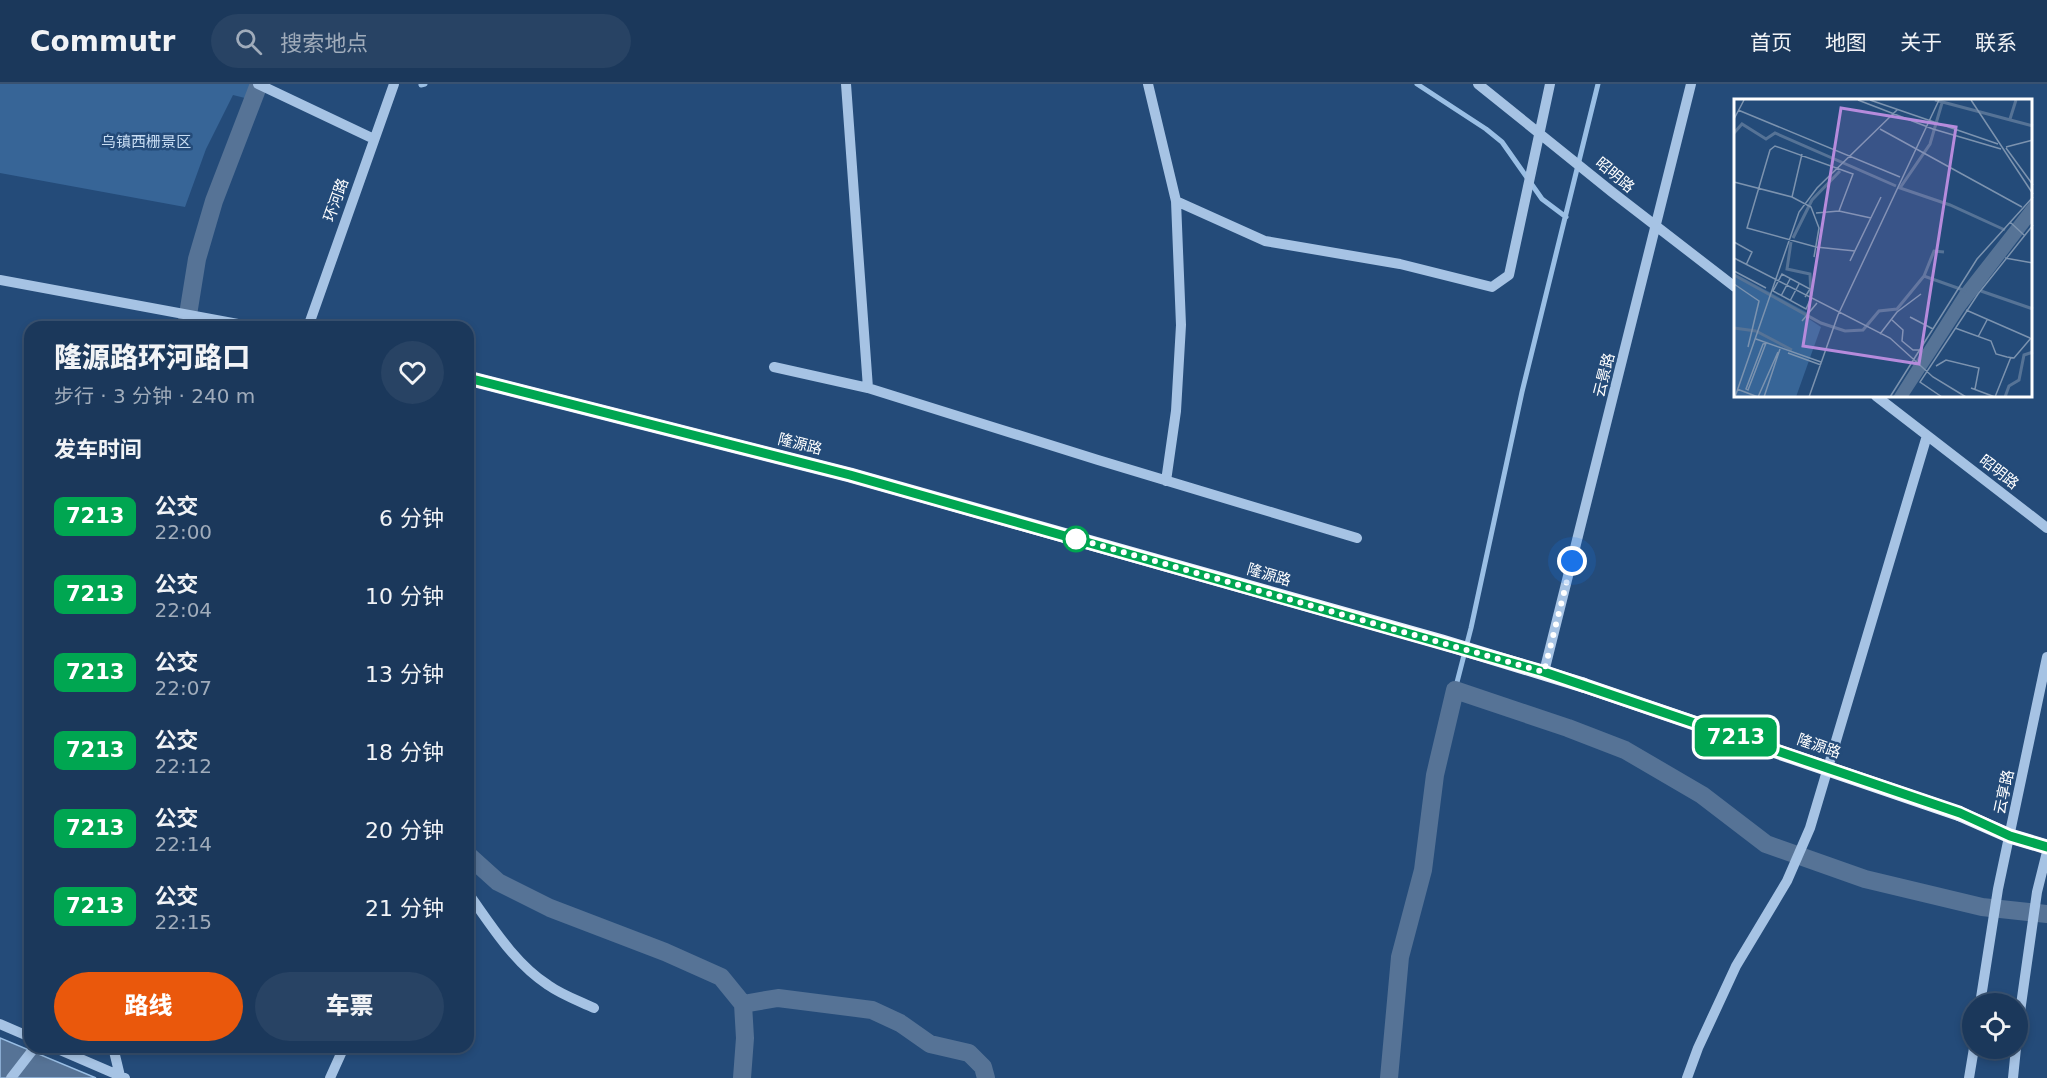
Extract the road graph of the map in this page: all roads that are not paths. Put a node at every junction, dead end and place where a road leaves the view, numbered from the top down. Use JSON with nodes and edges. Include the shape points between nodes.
{"nodes":[{"id":1,"x":258,"y":84,"type":"edge"},
{"id":2,"x":394,"y":84,"type":"edge"},
{"id":3,"x":846,"y":84,"type":"edge"},
{"id":4,"x":1148,"y":84,"type":"edge"},
{"id":5,"x":1478,"y":84,"type":"edge"},
{"id":6,"x":1550,"y":84,"type":"edge"},
{"id":7,"x":1691,"y":84,"type":"edge"},
{"id":8,"x":1540,"y":132,"type":"junction"},
{"id":9,"x":374,"y":139,"type":"junction"},
{"id":10,"x":1176,"y":201,"type":"junction"},
{"id":11,"x":1656,"y":227,"type":"junction"},
{"id":12,"x":0,"y":280,"type":"edge"},
{"id":13,"x":1734,"y":286,"type":"edge"},
{"id":14,"x":224,"y":321,"type":"edge"},
{"id":15,"x":310,"y":321,"type":"edge"},
{"id":16,"x":774,"y":367,"type":"dead end"},
{"id":17,"x":474,"y":380,"type":"edge"},
{"id":18,"x":868,"y":388,"type":"junction"},
{"id":19,"x":1879,"y":398,"type":"edge"},
{"id":20,"x":1926,"y":439,"type":"dead end"},
{"id":21,"x":1166,"y":481,"type":"junction"},
{"id":22,"x":2047,"y":528,"type":"edge"},
{"id":23,"x":1357,"y":538,"type":"dead end"},
{"id":24,"x":2047,"y":657,"type":"edge"},
{"id":25,"x":1544,"y":672,"type":"junction"},
{"id":26,"x":2010,"y":836,"type":"junction"},
{"id":27,"x":2047,"y":847,"type":"edge"},
{"id":28,"x":2047,"y":852,"type":"edge"},
{"id":29,"x":474,"y":901,"type":"edge"},
{"id":30,"x":1982,"y":993,"type":"edge"},
{"id":31,"x":2023,"y":993,"type":"edge"},
{"id":32,"x":594,"y":1008,"type":"dead end"},
{"id":33,"x":0,"y":1024,"type":"edge"},
{"id":34,"x":24,"y":1034,"type":"edge"},
{"id":35,"x":30,"y":1053,"type":"edge"},
{"id":36,"x":67,"y":1053,"type":"edge"},
{"id":37,"x":115,"y":1053,"type":"edge"},
{"id":38,"x":341,"y":1053,"type":"edge"},
{"id":39,"x":1972,"y":1059,"type":"edge"},
{"id":40,"x":2015,"y":1059,"type":"edge"},
{"id":41,"x":123,"y":1077,"type":"edge"},
{"id":42,"x":11,"y":1078,"type":"edge"},
{"id":43,"x":330,"y":1078,"type":"edge"},
{"id":44,"x":1687,"y":1078,"type":"edge"},
{"id":45,"x":1969,"y":1078,"type":"edge"},
{"id":46,"x":2013,"y":1078,"type":"edge"}],
"edges":[{"from":1,"to":9,"type":"street"},
{"from":2,"to":9,"type":"street","name":"环河路"},
{"from":3,"to":18,"type":"street"},
{"from":4,"to":10,"type":"street"},
{"from":5,"to":8,"type":"street","name":"昭明路"},
{"from":6,"to":8,"type":"street"},
{"from":7,"to":11,"type":"street","name":"云景路"},
{"from":8,"to":10,"type":"street","via":[[1509,276],[1492,287],[1400,264],[1265,241]]},
{"from":8,"to":11,"type":"street","name":"昭明路"},
{"from":9,"to":15,"type":"street","name":"环河路"},
{"from":10,"to":21,"type":"street","via":[[1181,325],[1176,411]]},
{"from":11,"to":13,"type":"street","name":"昭明路"},
{"from":11,"to":25,"type":"street","name":"云景路"},
{"from":12,"to":14,"type":"street"},
{"from":16,"to":18,"type":"street"},
{"from":17,"to":25,"type":"main road","name":"隆源路","via":[[850,475]]},
{"from":18,"to":21,"type":"street"},
{"from":19,"to":22,"type":"street","name":"昭明路"},
{"from":20,"to":44,"type":"street","via":[[1810,828],[1787,881],[1736,966]]},
{"from":21,"to":23,"type":"street"},
{"from":24,"to":26,"type":"street","name":"云享路"},
{"from":25,"to":26,"type":"main road","name":"隆源路","bridge":true,"via":[[1960,813]]},
{"from":26,"to":27,"type":"main road","name":"隆源路"},
{"from":26,"to":30,"type":"street","name":"云享路"},
{"from":28,"to":31,"type":"street","via":[[2037,892]]},
{"from":29,"to":32,"type":"street","via":[[522,963],[548,985]]},
{"from":33,"to":34,"type":"street"},
{"from":35,"to":42,"type":"street"},
{"from":36,"to":41,"type":"street"},
{"from":37,"to":41,"type":"street"},
{"from":38,"to":43,"type":"street"},
{"from":39,"to":45,"type":"street"},
{"from":40,"to":46,"type":"street"}]}
